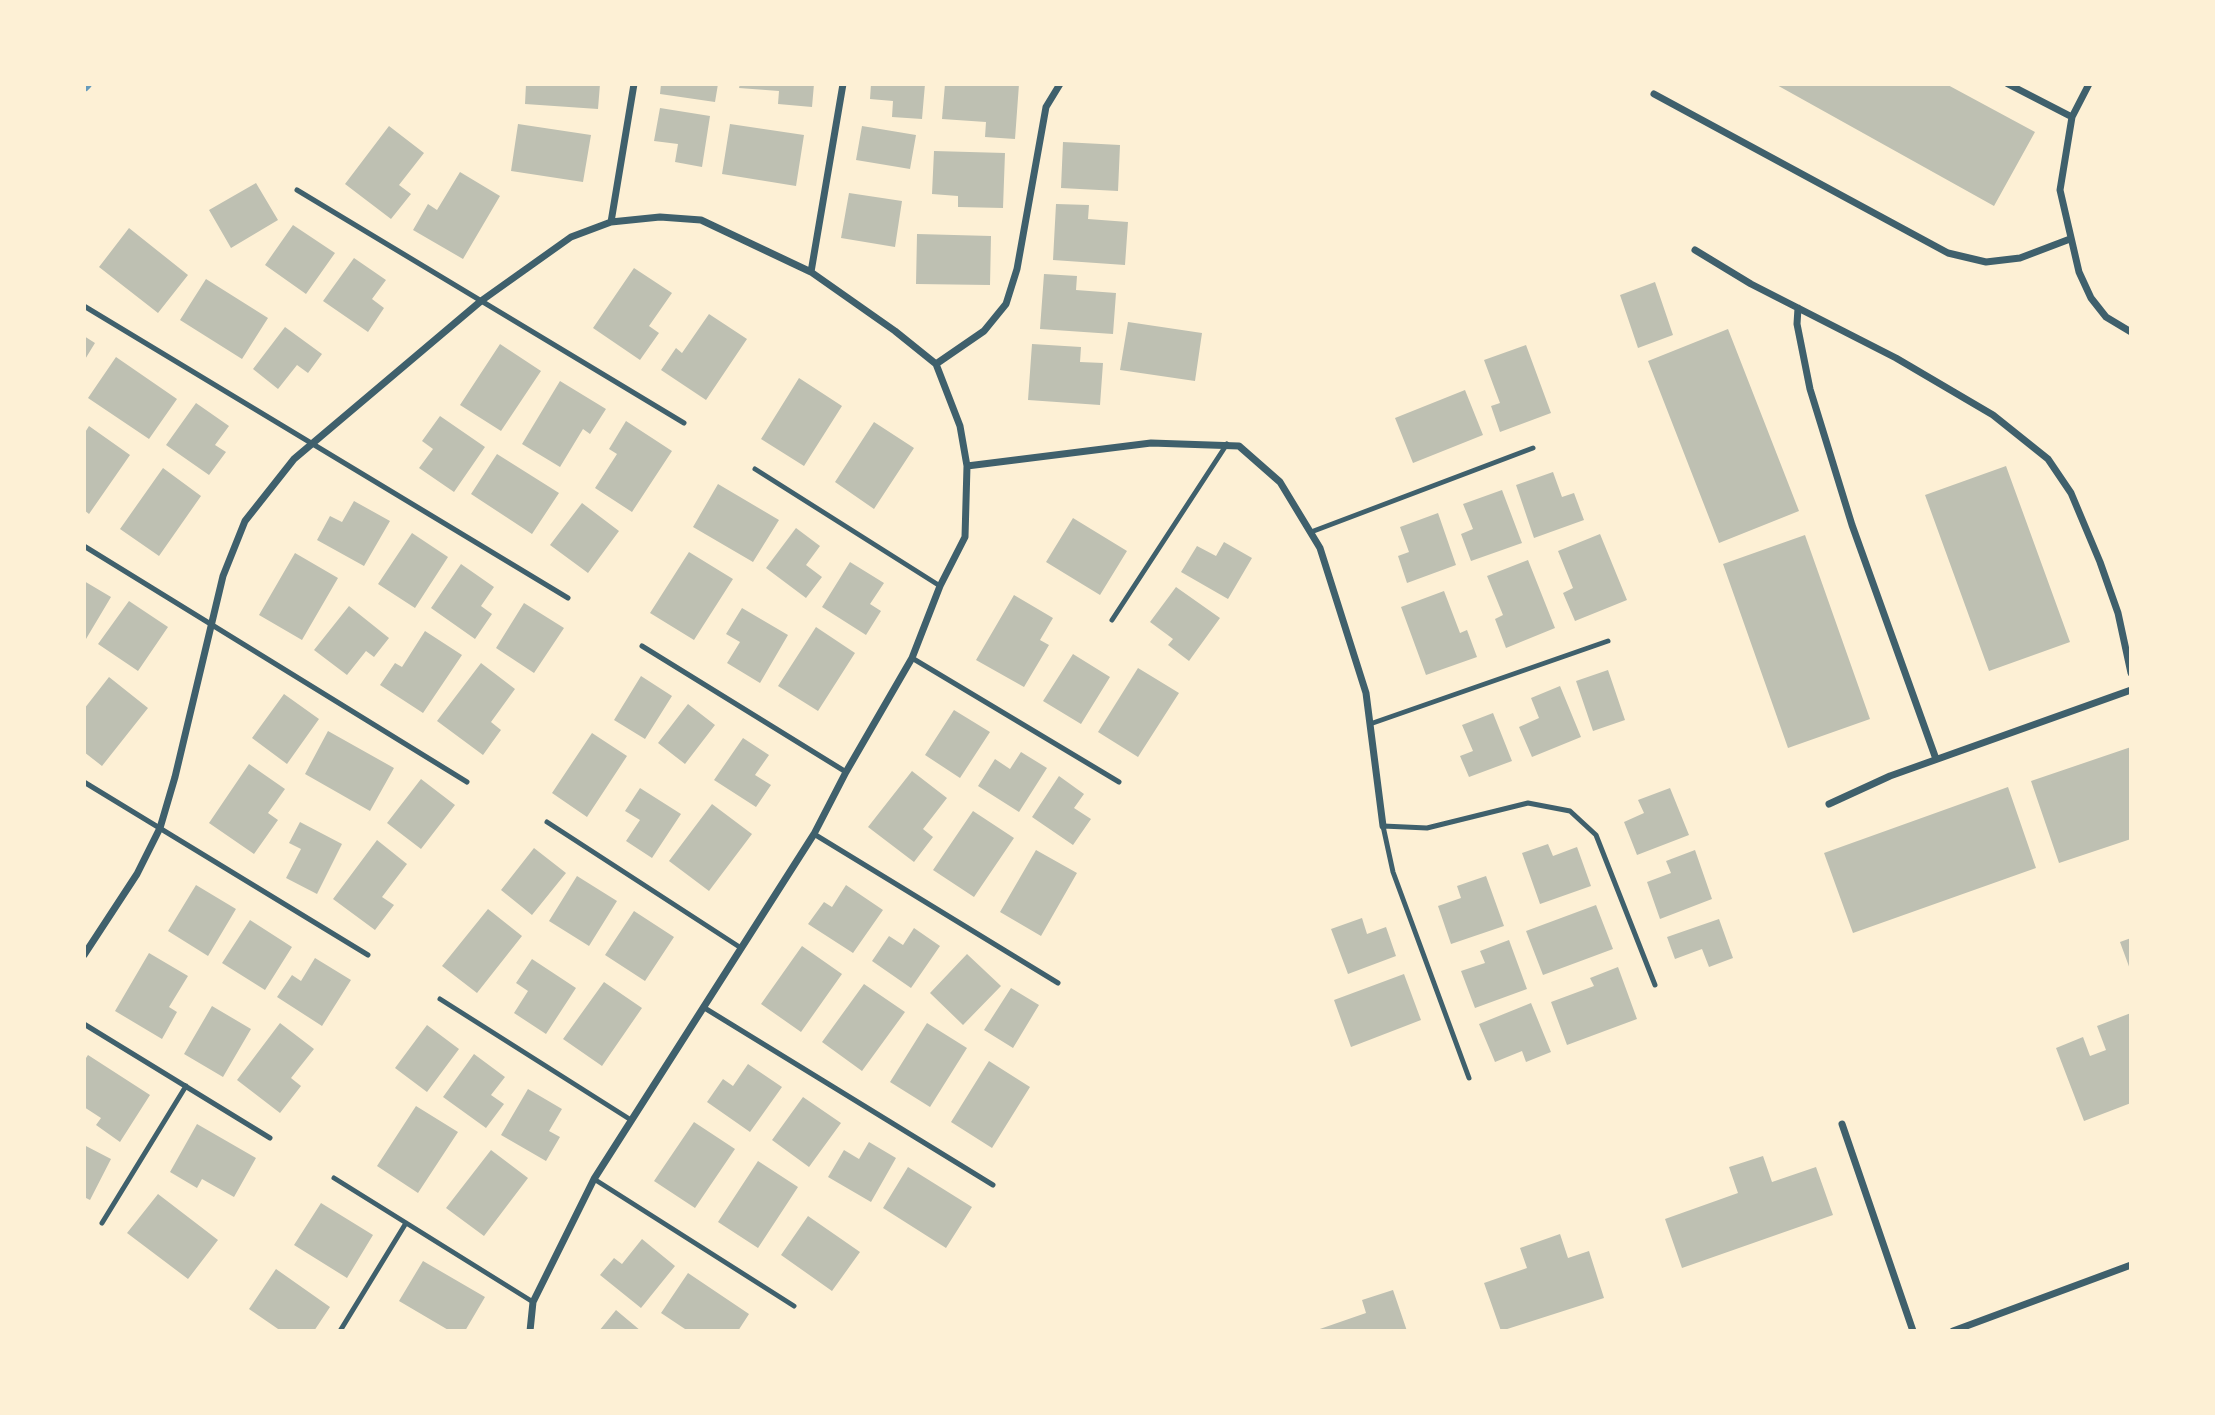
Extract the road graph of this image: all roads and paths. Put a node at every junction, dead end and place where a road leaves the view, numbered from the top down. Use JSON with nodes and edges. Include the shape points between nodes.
{"nodes":[{"id":1,"x":634,"y":84,"type":"edge"},
{"id":2,"x":843,"y":84,"type":"edge"},
{"id":3,"x":1060,"y":84,"type":"edge"},
{"id":4,"x":1655,"y":84,"type":"edge"},
{"id":5,"x":2008,"y":84,"type":"edge"},
{"id":6,"x":2089,"y":84,"type":"edge"},
{"id":7,"x":1654,"y":94,"type":"joint"},
{"id":8,"x":2072,"y":117,"type":"junction"},
{"id":9,"x":297,"y":190,"type":"dead end"},
{"id":10,"x":611,"y":222,"type":"junction"},
{"id":11,"x":2070,"y":239,"type":"junction"},
{"id":12,"x":1695,"y":250,"type":"dead end"},
{"id":13,"x":811,"y":272,"type":"junction"},
{"id":14,"x":481,"y":301,"type":"junction"},
{"id":15,"x":84,"y":306,"type":"edge"},
{"id":16,"x":1798,"y":308,"type":"junction"},
{"id":17,"x":2131,"y":332,"type":"edge"},
{"id":18,"x":936,"y":364,"type":"junction"},
{"id":19,"x":684,"y":423,"type":"dead end"},
{"id":20,"x":1227,"y":443,"type":"junction"},
{"id":21,"x":313,"y":444,"type":"junction"},
{"id":22,"x":1533,"y":448,"type":"dead end"},
{"id":23,"x":967,"y":466,"type":"junction"},
{"id":24,"x":755,"y":469,"type":"dead end"},
{"id":25,"x":1311,"y":532,"type":"junction"},
{"id":26,"x":84,"y":545,"type":"edge"},
{"id":27,"x":940,"y":586,"type":"junction"},
{"id":28,"x":568,"y":598,"type":"dead end"},
{"id":29,"x":1112,"y":620,"type":"dead end"},
{"id":30,"x":211,"y":624,"type":"junction"},
{"id":31,"x":1608,"y":641,"type":"dead end"},
{"id":32,"x":642,"y":646,"type":"dead end"},
{"id":33,"x":912,"y":657,"type":"junction"},
{"id":34,"x":2131,"y":673,"type":"edge"},
{"id":35,"x":2131,"y":690,"type":"edge"},
{"id":36,"x":1370,"y":724,"type":"junction"},
{"id":37,"x":1936,"y":759,"type":"junction"},
{"id":38,"x":846,"y":772,"type":"junction"},
{"id":39,"x":84,"y":782,"type":"edge"},
{"id":40,"x":467,"y":782,"type":"dead end"},
{"id":41,"x":1119,"y":782,"type":"dead end"},
{"id":42,"x":1829,"y":804,"type":"dead end"},
{"id":43,"x":547,"y":822,"type":"dead end"},
{"id":44,"x":1383,"y":826,"type":"junction"},
{"id":45,"x":160,"y":828,"type":"junction"},
{"id":46,"x":814,"y":834,"type":"junction"},
{"id":47,"x":741,"y":948,"type":"junction"},
{"id":48,"x":84,"y":956,"type":"edge"},
{"id":49,"x":368,"y":956,"type":"dead end"},
{"id":50,"x":1058,"y":982,"type":"dead end"},
{"id":51,"x":1656,"y":985,"type":"dead end"},
{"id":52,"x":440,"y":999,"type":"dead end"},
{"id":53,"x":703,"y":1007,"type":"junction"},
{"id":54,"x":84,"y":1024,"type":"edge"},
{"id":55,"x":1469,"y":1078,"type":"dead end"},
{"id":56,"x":186,"y":1086,"type":"junction"},
{"id":57,"x":631,"y":1120,"type":"junction"},
{"id":58,"x":1842,"y":1124,"type":"dead end"},
{"id":59,"x":270,"y":1138,"type":"dead end"},
{"id":60,"x":334,"y":1178,"type":"dead end"},
{"id":61,"x":594,"y":1179,"type":"junction"},
{"id":62,"x":993,"y":1185,"type":"dead end"},
{"id":63,"x":102,"y":1223,"type":"dead end"},
{"id":64,"x":406,"y":1223,"type":"junction"},
{"id":65,"x":2131,"y":1265,"type":"edge"},
{"id":66,"x":533,"y":1302,"type":"junction"},
{"id":67,"x":794,"y":1306,"type":"dead end"},
{"id":68,"x":340,"y":1331,"type":"edge"},
{"id":69,"x":530,"y":1331,"type":"edge"},
{"id":70,"x":1913,"y":1331,"type":"edge"},
{"id":71,"x":1953,"y":1331,"type":"edge"}],
"edges":[{"from":1,"to":10,"type":"street"},
{"from":2,"to":13,"type":"street"},
{"from":3,"to":18,"type":"street","via":[[1046,107],[1017,269],[1006,304],[984,331]]},
{"from":4,"to":7,"type":"lane"},
{"from":5,"to":8,"type":"street"},
{"from":6,"to":8,"type":"street"},
{"from":7,"to":11,"type":"street","via":[[1948,253],[1986,262],[2020,258]]},
{"from":8,"to":11,"type":"street","via":[[2060,190]]},
{"from":9,"to":14,"type":"lane"},
{"from":10,"to":13,"type":"street","via":[[660,217],[701,220]]},
{"from":10,"to":14,"type":"street","via":[[571,237]]},
{"from":11,"to":17,"type":"street","via":[[2091,298],[2106,317]]},
{"from":12,"to":16,"type":"street"},
{"from":13,"to":18,"type":"street"},
{"from":14,"to":19,"type":"lane"},
{"from":14,"to":21,"type":"street"},
{"from":15,"to":21,"type":"lane"},
{"from":16,"to":34,"type":"street","via":[[1993,415],[2048,459],[2071,493],[2100,562],[2118,613]]},
{"from":16,"to":37,"type":"street","via":[[1810,389],[1852,526]]},
{"from":18,"to":23,"type":"street","via":[[960,426]]},
{"from":20,"to":23,"type":"street","via":[[1151,443]]},
{"from":20,"to":25,"type":"street","via":[[1239,446],[1280,482]]},
{"from":20,"to":29,"type":"lane"},
{"from":21,"to":28,"type":"lane"},
{"from":21,"to":30,"type":"street","via":[[295,459],[245,521],[223,576]]},
{"from":22,"to":25,"type":"lane"},
{"from":23,"to":27,"type":"street","via":[[965,537]]},
{"from":24,"to":27,"type":"lane"},
{"from":25,"to":36,"type":"street","via":[[1366,693]]},
{"from":26,"to":30,"type":"lane"},
{"from":27,"to":33,"type":"street"},
{"from":30,"to":40,"type":"lane"},
{"from":30,"to":45,"type":"street"},
{"from":31,"to":36,"type":"lane"},
{"from":32,"to":38,"type":"lane"},
{"from":33,"to":38,"type":"street"},
{"from":33,"to":41,"type":"lane"},
{"from":35,"to":37,"type":"street"},
{"from":36,"to":44,"type":"street"},
{"from":37,"to":42,"type":"street"},
{"from":38,"to":46,"type":"street"},
{"from":39,"to":45,"type":"lane"},
{"from":43,"to":47,"type":"lane"},
{"from":44,"to":51,"type":"lane","via":[[1427,828],[1528,803],[1570,811],[1596,835]]},
{"from":44,"to":55,"type":"lane","via":[[1392,872]]},
{"from":45,"to":48,"type":"street","via":[[137,874]]},
{"from":45,"to":49,"type":"lane"},
{"from":46,"to":47,"type":"street"},
{"from":46,"to":50,"type":"lane"},
{"from":47,"to":53,"type":"street"},
{"from":52,"to":57,"type":"lane"},
{"from":53,"to":57,"type":"street"},
{"from":53,"to":62,"type":"lane"},
{"from":54,"to":56,"type":"lane"},
{"from":56,"to":59,"type":"lane"},
{"from":56,"to":63,"type":"lane"},
{"from":57,"to":61,"type":"street"},
{"from":58,"to":70,"type":"street"},
{"from":60,"to":64,"type":"lane"},
{"from":61,"to":66,"type":"street"},
{"from":61,"to":67,"type":"lane"},
{"from":64,"to":66,"type":"lane"},
{"from":64,"to":68,"type":"lane"},
{"from":65,"to":71,"type":"street"},
{"from":66,"to":69,"type":"street"}]}
